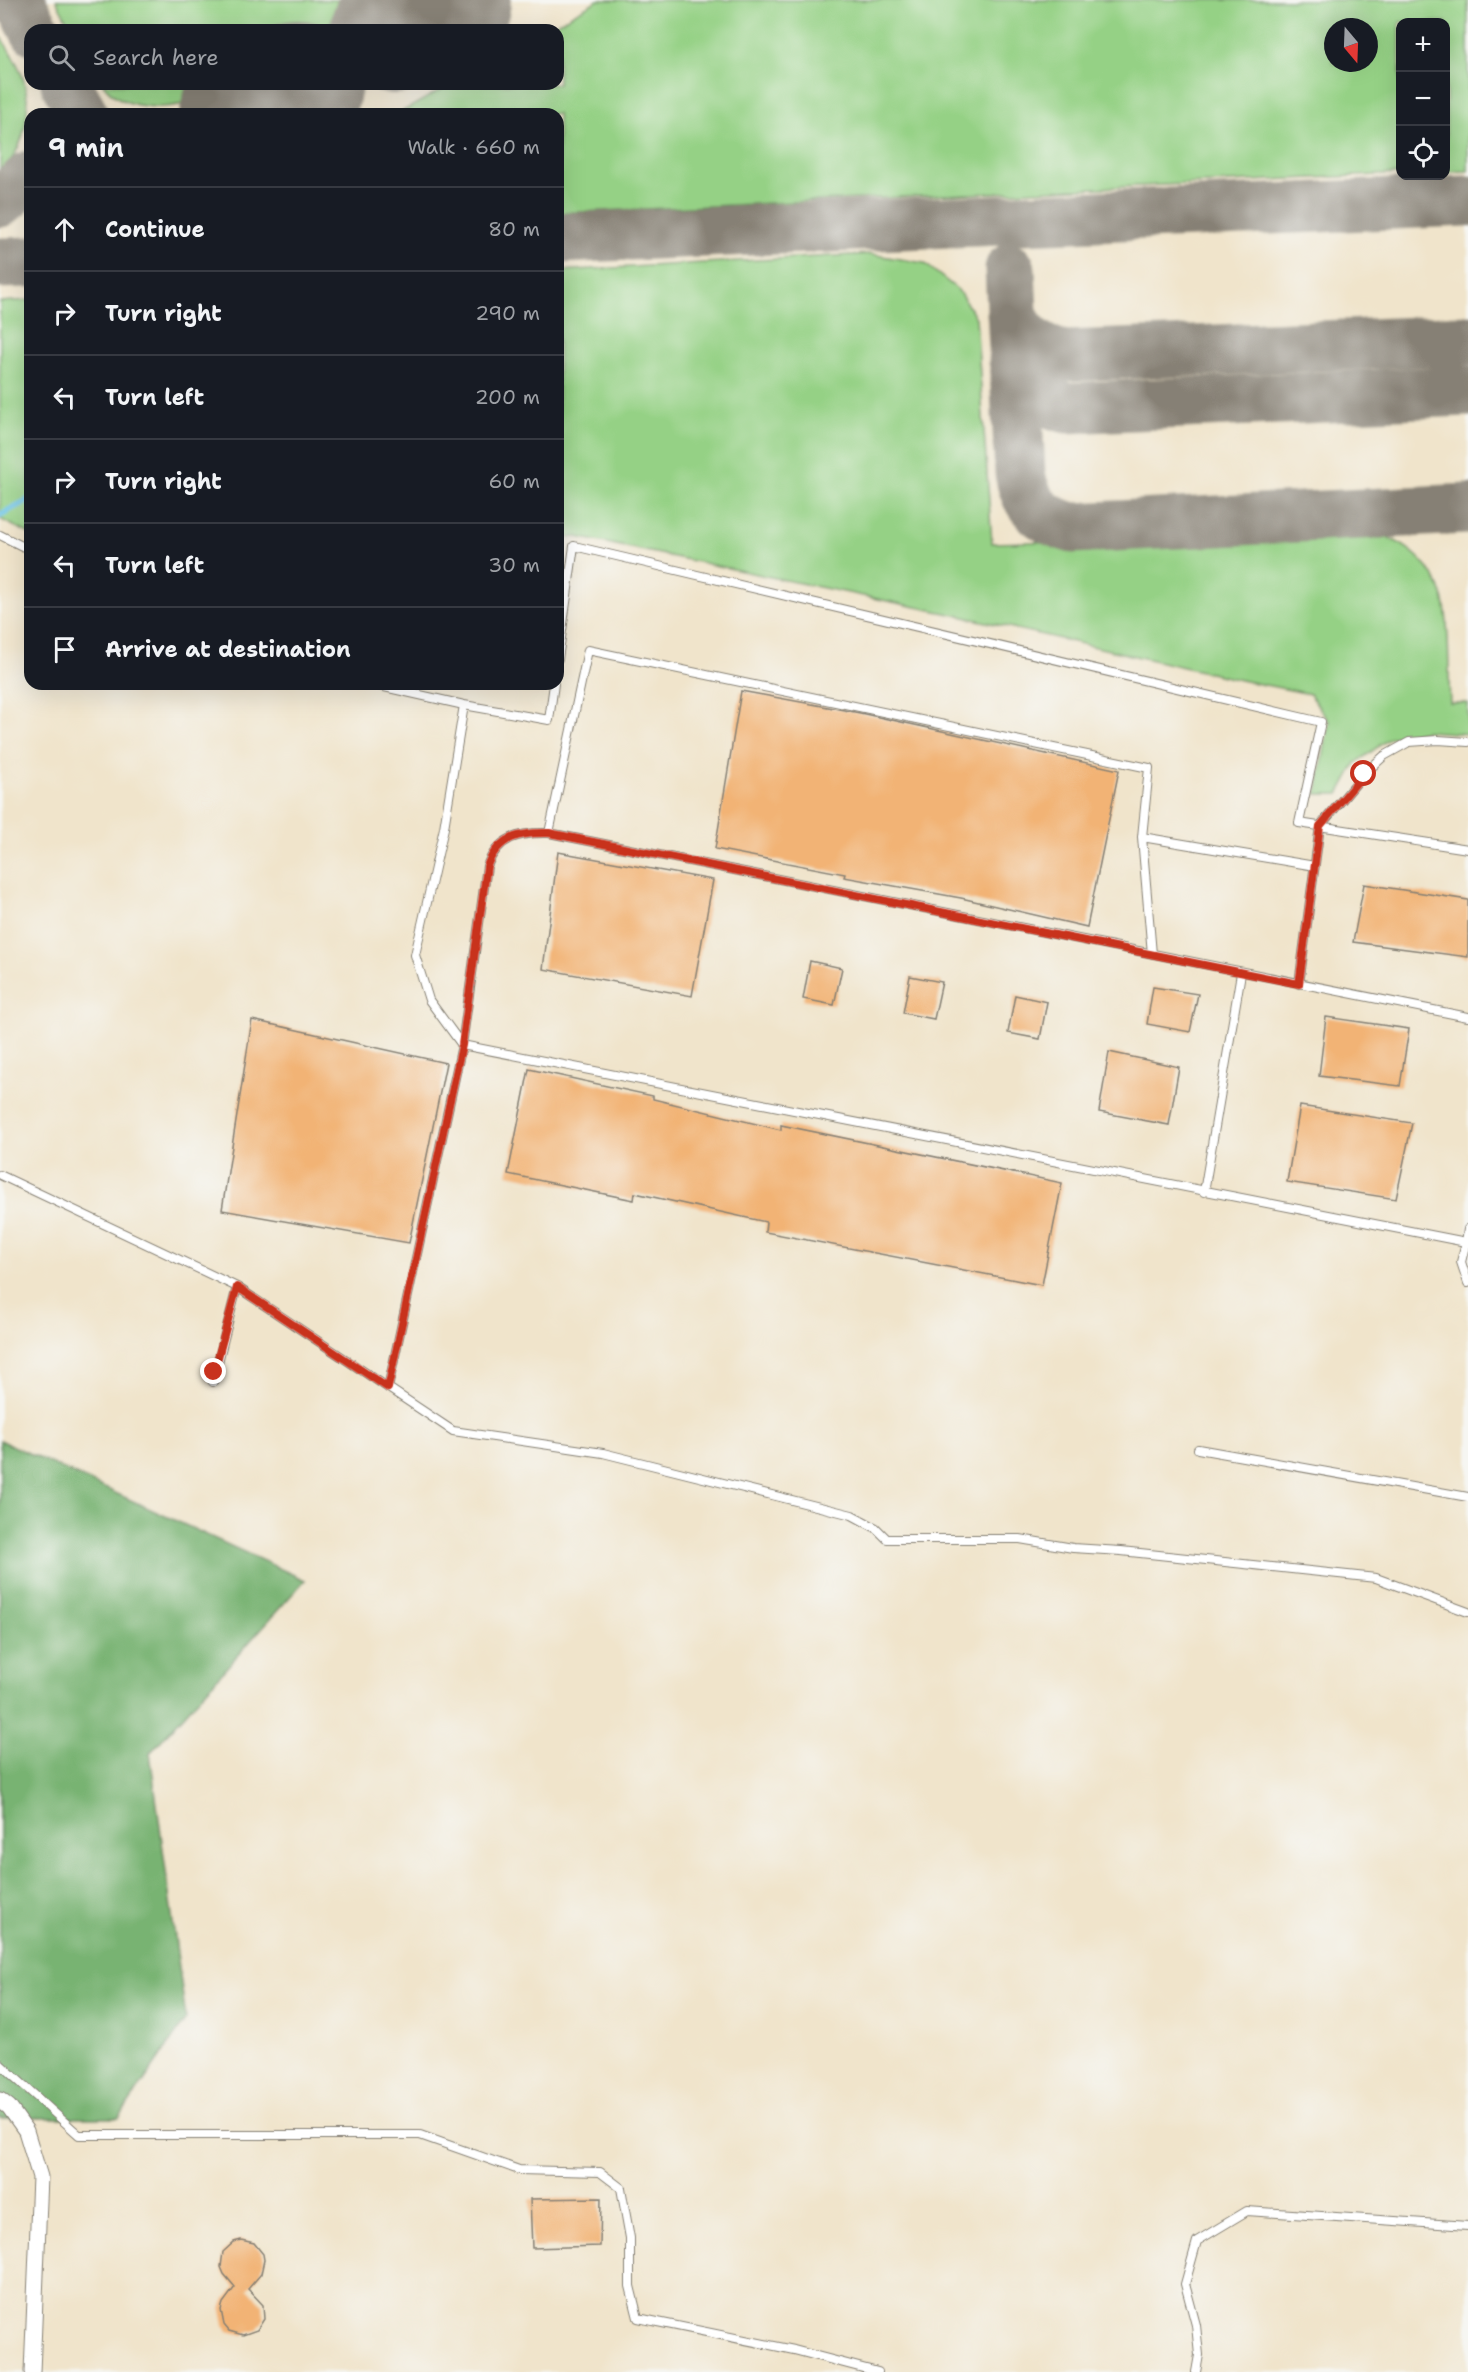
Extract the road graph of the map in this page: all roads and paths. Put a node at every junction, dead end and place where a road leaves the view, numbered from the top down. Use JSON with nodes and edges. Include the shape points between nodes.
{"nodes":[{"id":1,"x":0,"y":535,"type":"edge"},
{"id":2,"x":24,"y":547,"type":"edge"},
{"id":3,"x":564,"y":617,"type":"edge"},
{"id":4,"x":398,"y":690,"type":"edge"},
{"id":5,"x":553,"y":690,"type":"edge"},
{"id":6,"x":464,"y":705,"type":"junction"},
{"id":7,"x":1468,"y":742,"type":"edge"},
{"id":8,"x":1320,"y":826,"type":"junction"},
{"id":9,"x":549,"y":833,"type":"junction"},
{"id":10,"x":1142,"y":837,"type":"junction"},
{"id":11,"x":1468,"y":849,"type":"edge"},
{"id":12,"x":1315,"y":866,"type":"junction"},
{"id":13,"x":1152,"y":954,"type":"junction"},
{"id":14,"x":1240,"y":973,"type":"junction"},
{"id":15,"x":1299,"y":984,"type":"junction"},
{"id":16,"x":1468,"y":1017,"type":"edge"},
{"id":17,"x":462,"y":1045,"type":"junction"},
{"id":18,"x":0,"y":1175,"type":"edge"},
{"id":19,"x":1204,"y":1192,"type":"junction"},
{"id":20,"x":1468,"y":1229,"type":"edge"},
{"id":21,"x":1466,"y":1242,"type":"junction"},
{"id":22,"x":1468,"y":1283,"type":"edge"},
{"id":23,"x":237,"y":1287,"type":"junction"},
{"id":24,"x":213,"y":1382,"type":"dead end"},
{"id":25,"x":388,"y":1388,"type":"junction"},
{"id":26,"x":1198,"y":1449,"type":"dead end"},
{"id":27,"x":1468,"y":1497,"type":"edge"},
{"id":28,"x":1468,"y":1612,"type":"edge"},
{"id":29,"x":0,"y":2064,"type":"edge"},
{"id":30,"x":0,"y":2100,"type":"edge"},
{"id":31,"x":1468,"y":2226,"type":"edge"},
{"id":32,"x":32,"y":2372,"type":"edge"},
{"id":33,"x":878,"y":2372,"type":"edge"},
{"id":34,"x":1196,"y":2372,"type":"edge"}],
"edges":[{"from":1,"to":2,"type":"lane"},
{"from":3,"to":8,"type":"lane","via":[[574,546],[1321,722],[1299,823]]},
{"from":4,"to":6,"type":"lane"},
{"from":5,"to":6,"type":"lane","via":[[549,720]]},
{"from":6,"to":17,"type":"lane","via":[[444,828],[415,955],[429,1000]]},
{"from":7,"to":8,"type":"lane","via":[[1409,742],[1384,756]]},
{"from":8,"to":11,"type":"lane"},
{"from":8,"to":12,"type":"lane"},
{"from":9,"to":10,"type":"lane","via":[[588,650],[1149,768]]},
{"from":9,"to":13,"type":"lane"},
{"from":9,"to":17,"type":"lane","via":[[520,835],[493,850],[487,866]]},
{"from":10,"to":12,"type":"lane"},
{"from":10,"to":13,"type":"lane"},
{"from":12,"to":15,"type":"lane"},
{"from":13,"to":14,"type":"lane"},
{"from":14,"to":15,"type":"lane"},
{"from":14,"to":19,"type":"lane"},
{"from":15,"to":16,"type":"lane"},
{"from":17,"to":19,"type":"lane"},
{"from":17,"to":25,"type":"lane"},
{"from":18,"to":23,"type":"lane"},
{"from":19,"to":21,"type":"lane"},
{"from":20,"to":21,"type":"lane"},
{"from":21,"to":22,"type":"lane","via":[[1461,1262]]},
{"from":23,"to":24,"type":"lane"},
{"from":23,"to":25,"type":"lane"},
{"from":25,"to":28,"type":"lane","via":[[453,1431],[624,1458],[852,1515],[887,1539],[1020,1539],[1073,1548],[1376,1578]]},
{"from":26,"to":27,"type":"lane"},
{"from":29,"to":33,"type":"lane","via":[[79,2135],[420,2135],[519,2170],[600,2172],[621,2188],[630,2238],[630,2286],[638,2318],[794,2350]]},
{"from":30,"to":32,"type":"street","via":[[26,2131],[40,2177]]},
{"from":31,"to":34,"type":"lane","via":[[1247,2211],[1197,2241],[1185,2284],[1196,2325]]}]}
